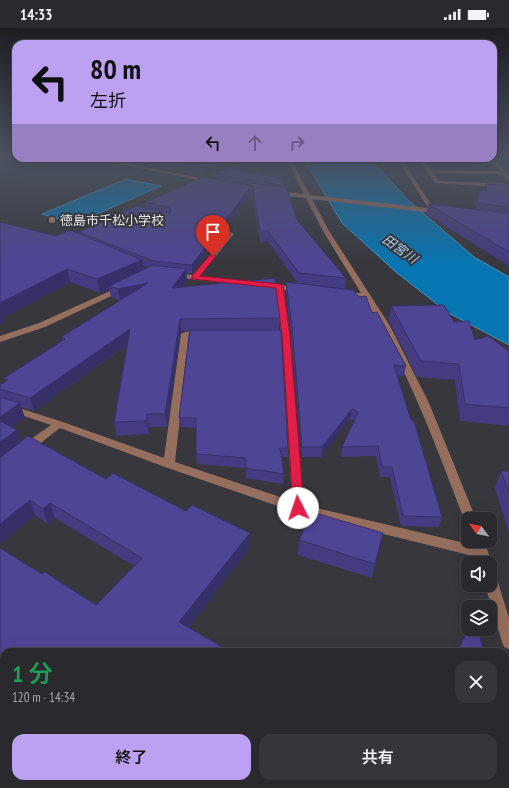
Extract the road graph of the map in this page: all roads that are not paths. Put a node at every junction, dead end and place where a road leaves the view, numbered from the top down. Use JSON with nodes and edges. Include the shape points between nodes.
{"nodes":[{"id":1,"x":282,"y":193,"type":"edge"},
{"id":2,"x":422,"y":193,"type":"edge"},
{"id":3,"x":308,"y":196,"type":"junction"},
{"id":4,"x":433,"y":211,"type":"junction"},
{"id":5,"x":448,"y":213,"type":"edge"},
{"id":6,"x":231,"y":234,"type":"dead end"},
{"id":7,"x":167,"y":275,"type":"edge"},
{"id":8,"x":195,"y":277,"type":"junction"},
{"id":9,"x":132,"y":284,"type":"edge"},
{"id":10,"x":280,"y":286,"type":"junction"},
{"id":11,"x":309,"y":290,"type":"edge"},
{"id":12,"x":338,"y":293,"type":"edge"},
{"id":13,"x":368,"y":296,"type":"junction"},
{"id":14,"x":216,"y":334,"type":"edge"},
{"id":15,"x":263,"y":335,"type":"edge"},
{"id":16,"x":286,"y":335,"type":"junction"},
{"id":17,"x":0,"y":339,"type":"edge"},
{"id":18,"x":0,"y":405,"type":"edge"},
{"id":19,"x":59,"y":424,"type":"junction"},
{"id":20,"x":18,"y":455,"type":"edge"},
{"id":21,"x":169,"y":464,"type":"junction"},
{"id":22,"x":298,"y":508,"type":"junction"},
{"id":23,"x":467,"y":512,"type":"edge"},
{"id":24,"x":482,"y":552,"type":"edge"},
{"id":25,"x":494,"y":592,"type":"edge"},
{"id":26,"x":509,"y":642,"type":"edge"}],
"edges":[{"from":1,"to":3,"type":"street"},
{"from":2,"to":4,"type":"street"},
{"from":3,"to":4,"type":"street"},
{"from":3,"to":13,"type":"street","via":[[326,231]]},
{"from":4,"to":5,"type":"street"},
{"from":6,"to":8,"type":"street"},
{"from":7,"to":8,"type":"street"},
{"from":8,"to":10,"type":"street"},
{"from":9,"to":17,"type":"street","via":[[42,325]]},
{"from":10,"to":11,"type":"street"},
{"from":10,"to":16,"type":"street"},
{"from":12,"to":13,"type":"street"},
{"from":13,"to":23,"type":"street","via":[[386,326],[424,403]]},
{"from":14,"to":21,"type":"street","via":[[185,334]]},
{"from":15,"to":16,"type":"street"},
{"from":16,"to":22,"type":"street"},
{"from":18,"to":19,"type":"street"},
{"from":19,"to":20,"type":"street"},
{"from":19,"to":21,"type":"street"},
{"from":21,"to":22,"type":"street"},
{"from":22,"to":24,"type":"street"},
{"from":25,"to":26,"type":"street"}]}
